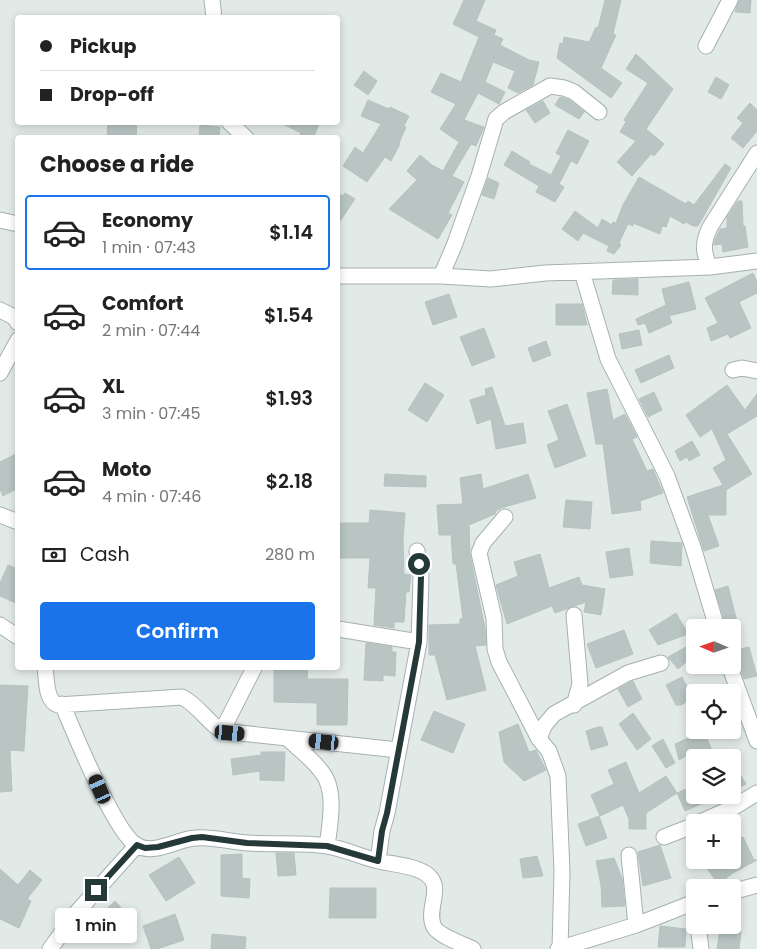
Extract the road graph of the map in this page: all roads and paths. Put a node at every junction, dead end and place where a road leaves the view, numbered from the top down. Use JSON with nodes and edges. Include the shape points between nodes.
{"nodes":[{"id":1,"x":212,"y":0,"type":"edge"},
{"id":2,"x":730,"y":0,"type":"edge"},
{"id":3,"x":214,"y":15,"type":"edge"},
{"id":4,"x":706,"y":46,"type":"dead end"},
{"id":5,"x":599,"y":112,"type":"dead end"},
{"id":6,"x":231,"y":125,"type":"edge"},
{"id":7,"x":243,"y":135,"type":"edge"},
{"id":8,"x":757,"y":153,"type":"edge"},
{"id":9,"x":757,"y":260,"type":"edge"},
{"id":10,"x":710,"y":267,"type":"junction"},
{"id":11,"x":582,"y":272,"type":"junction"},
{"id":12,"x":340,"y":276,"type":"edge"},
{"id":13,"x":441,"y":276,"type":"junction"},
{"id":14,"x":0,"y":310,"type":"edge"},
{"id":15,"x":15,"y":318,"type":"edge"},
{"id":16,"x":15,"y":346,"type":"edge"},
{"id":17,"x":733,"y":370,"type":"dead end"},
{"id":18,"x":757,"y":371,"type":"edge"},
{"id":19,"x":0,"y":373,"type":"edge"},
{"id":20,"x":0,"y":515,"type":"edge"},
{"id":21,"x":505,"y":517,"type":"dead end"},
{"id":22,"x":15,"y":521,"type":"edge"},
{"id":23,"x":417,"y":551,"type":"dead end"},
{"id":24,"x":574,"y":615,"type":"dead end"},
{"id":25,"x":714,"y":619,"type":"edge"},
{"id":26,"x":0,"y":625,"type":"edge"},
{"id":27,"x":340,"y":630,"type":"edge"},
{"id":28,"x":15,"y":635,"type":"edge"},
{"id":29,"x":419,"y":642,"type":"junction"},
{"id":30,"x":661,"y":663,"type":"dead end"},
{"id":31,"x":45,"y":670,"type":"edge"},
{"id":32,"x":253,"y":670,"type":"edge"},
{"id":33,"x":732,"y":674,"type":"edge"},
{"id":34,"x":62,"y":704,"type":"junction"},
{"id":35,"x":574,"y":705,"type":"junction"},
{"id":36,"x":222,"y":731,"type":"junction"},
{"id":37,"x":288,"y":738,"type":"junction"},
{"id":38,"x":539,"y":739,"type":"junction"},
{"id":39,"x":757,"y":741,"type":"edge"},
{"id":40,"x":398,"y":750,"type":"junction"},
{"id":41,"x":757,"y":793,"type":"edge"},
{"id":42,"x":718,"y":814,"type":"edge"},
{"id":43,"x":686,"y":828,"type":"edge"},
{"id":44,"x":664,"y":837,"type":"dead end"},
{"id":45,"x":137,"y":845,"type":"junction"},
{"id":46,"x":327,"y":846,"type":"junction"},
{"id":47,"x":629,"y":855,"type":"dead end"},
{"id":48,"x":378,"y":861,"type":"junction"},
{"id":49,"x":757,"y":884,"type":"edge"},
{"id":50,"x":741,"y":889,"type":"edge"},
{"id":51,"x":686,"y":907,"type":"edge"},
{"id":52,"x":636,"y":925,"type":"junction"},
{"id":53,"x":699,"y":934,"type":"edge"},
{"id":54,"x":50,"y":949,"type":"edge"},
{"id":55,"x":473,"y":949,"type":"edge"},
{"id":56,"x":559,"y":949,"type":"edge"},
{"id":57,"x":701,"y":949,"type":"edge"}],
"edges":[{"from":1,"to":3,"type":"street"},
{"from":2,"to":4,"type":"street"},
{"from":5,"to":13,"type":"street","via":[[574,92],[550,86],[496,119],[479,176]]},
{"from":6,"to":7,"type":"street"},
{"from":8,"to":10,"type":"street","via":[[704,240],[704,256]]},
{"from":9,"to":10,"type":"street"},
{"from":10,"to":11,"type":"street"},
{"from":11,"to":13,"type":"street","via":[[491,279]]},
{"from":11,"to":25,"type":"street","via":[[608,359],[667,476],[693,546]]},
{"from":12,"to":13,"type":"street"},
{"from":14,"to":15,"type":"street"},
{"from":16,"to":19,"type":"street"},
{"from":17,"to":18,"type":"street"},
{"from":20,"to":22,"type":"street"},
{"from":21,"to":38,"type":"street","via":[[483,543],[479,553],[494,618],[495,649],[499,662]]},
{"from":23,"to":29,"type":"street","via":[[421,576]]},
{"from":24,"to":35,"type":"street","via":[[580,684]]},
{"from":26,"to":28,"type":"street"},
{"from":27,"to":29,"type":"street"},
{"from":29,"to":40,"type":"street"},
{"from":30,"to":35,"type":"street","via":[[628,673]]},
{"from":31,"to":34,"type":"street","via":[[49,699]]},
{"from":32,"to":36,"type":"street"},
{"from":33,"to":39,"type":"street"},
{"from":34,"to":36,"type":"street","via":[[182,697]]},
{"from":34,"to":45,"type":"street","via":[[108,806],[130,840]]},
{"from":35,"to":38,"type":"street","via":[[548,719]]},
{"from":36,"to":37,"type":"street"},
{"from":37,"to":40,"type":"street"},
{"from":37,"to":46,"type":"street","via":[[323,772],[332,806]]},
{"from":38,"to":56,"type":"street","via":[[549,751],[558,776],[562,872]]},
{"from":40,"to":48,"type":"street"},
{"from":41,"to":42,"type":"street"},
{"from":43,"to":44,"type":"street"},
{"from":45,"to":46,"type":"street","via":[[158,847],[202,837],[247,843]]},
{"from":45,"to":54,"type":"street","via":[[77,912]]},
{"from":46,"to":48,"type":"street"},
{"from":47,"to":52,"type":"street"},
{"from":48,"to":55,"type":"street","via":[[431,876],[434,883],[434,927]]},
{"from":49,"to":50,"type":"street"},
{"from":51,"to":52,"type":"street"},
{"from":52,"to":56,"type":"street"},
{"from":53,"to":57,"type":"street"}]}
